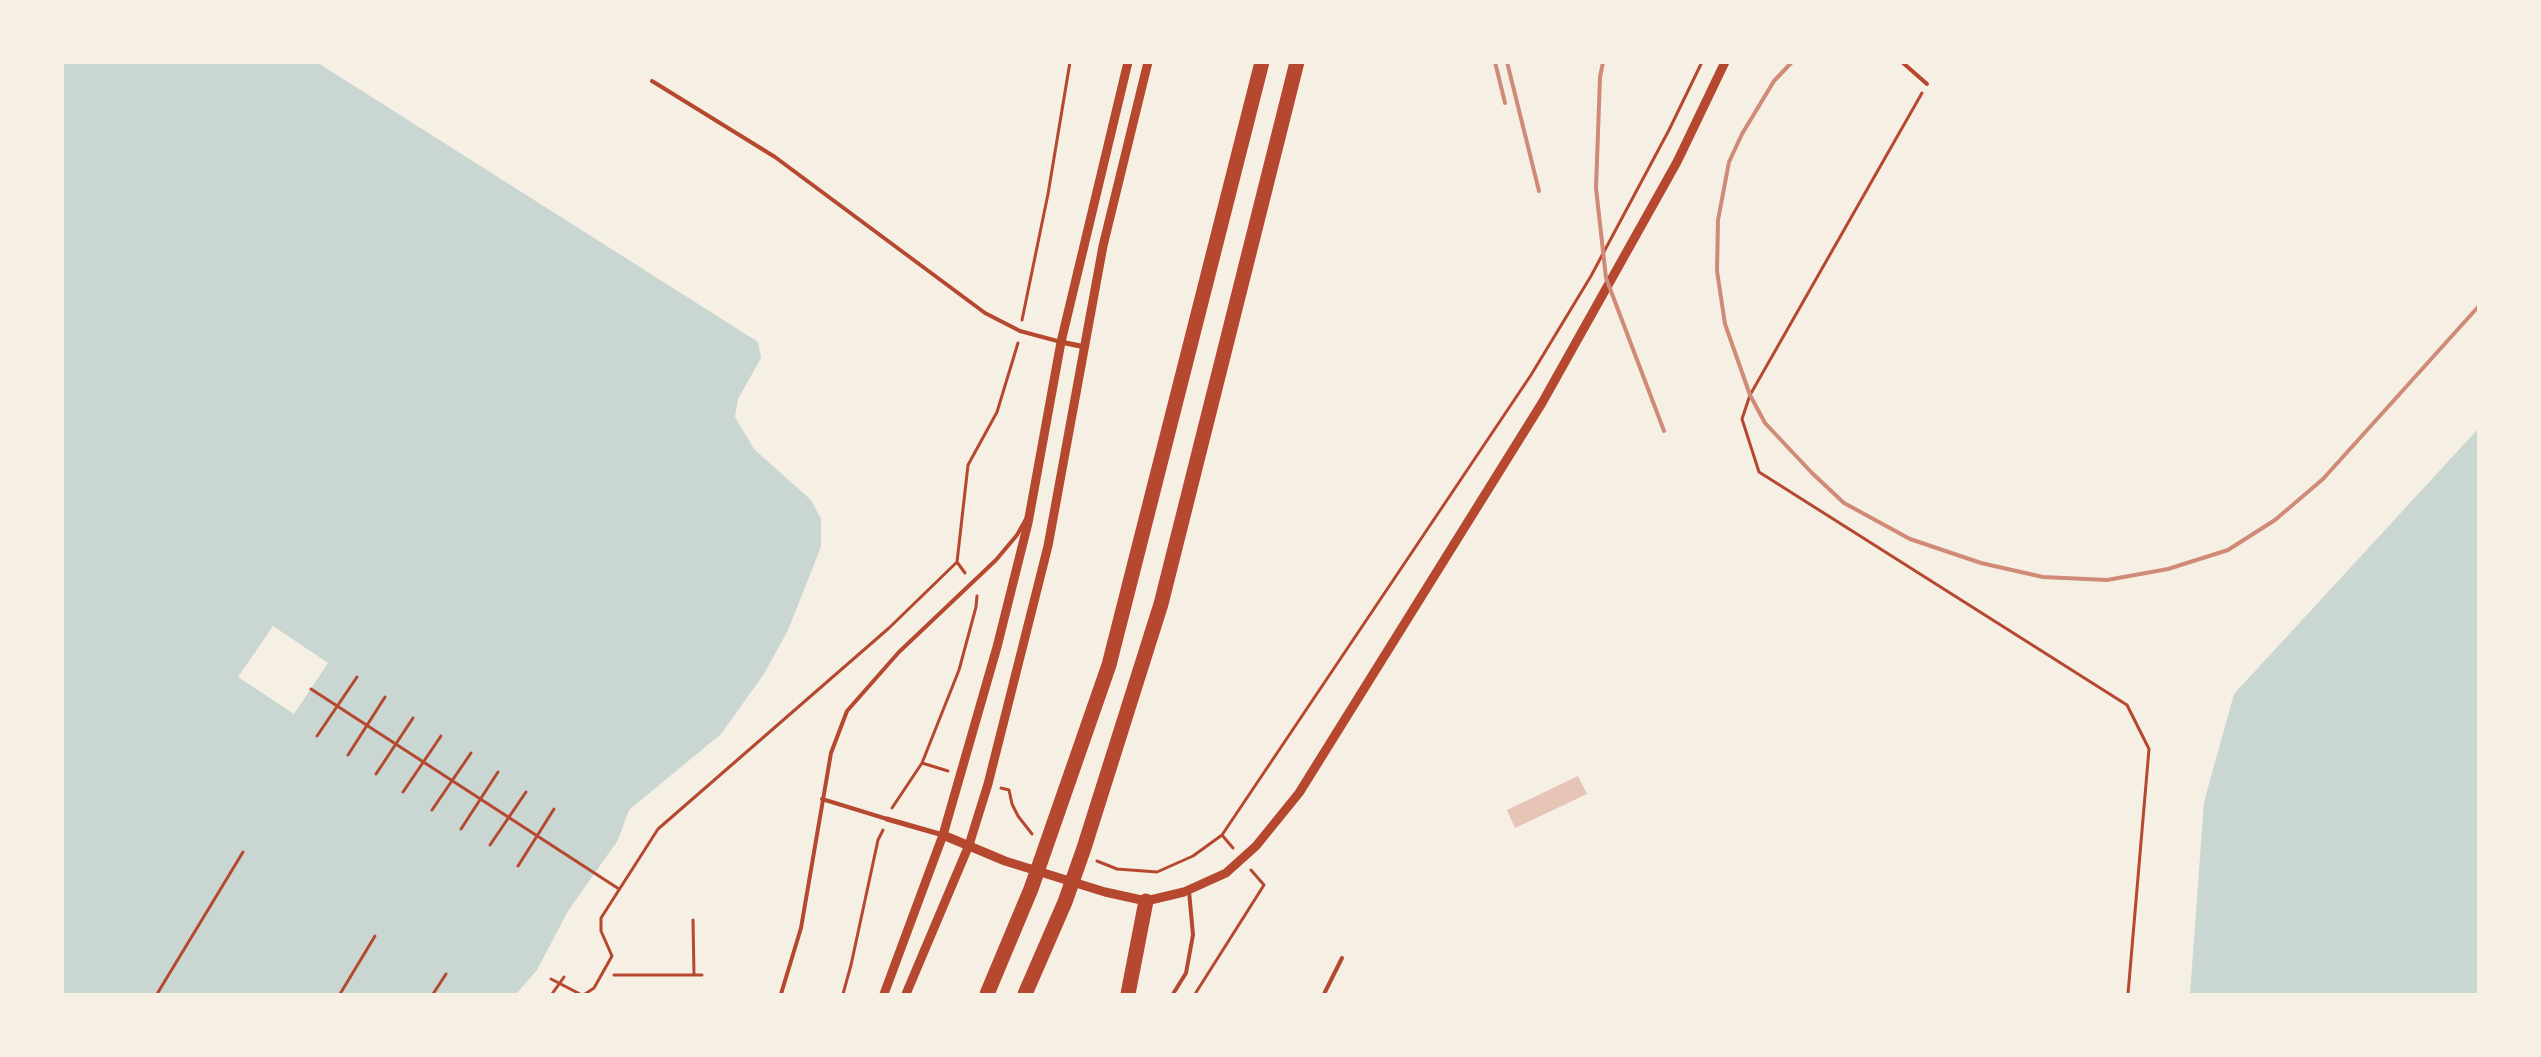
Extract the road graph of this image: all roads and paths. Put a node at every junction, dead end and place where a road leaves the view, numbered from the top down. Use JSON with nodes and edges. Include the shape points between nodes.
{"nodes":[{"id":1,"x":1070,"y":62,"type":"edge"},
{"id":2,"x":1128,"y":62,"type":"edge"},
{"id":3,"x":1148,"y":62,"type":"edge"},
{"id":4,"x":1262,"y":62,"type":"edge"},
{"id":5,"x":1297,"y":62,"type":"edge"},
{"id":6,"x":1702,"y":62,"type":"edge"},
{"id":7,"x":1725,"y":62,"type":"edge"},
{"id":8,"x":1902,"y":62,"type":"edge"},
{"id":9,"x":652,"y":81,"type":"dead end"},
{"id":10,"x":1927,"y":84,"type":"joint"},
{"id":11,"x":1025,"y":307,"type":"dead end"},
{"id":12,"x":1061,"y":342,"type":"junction"},
{"id":13,"x":1085,"y":347,"type":"junction"},
{"id":14,"x":1017,"y":348,"type":"dead end"},
{"id":15,"x":1030,"y":512,"type":"junction"},
{"id":16,"x":957,"y":562,"type":"junction"},
{"id":17,"x":967,"y":576,"type":"dead end"},
{"id":18,"x":976,"y":592,"type":"dead end"},
{"id":19,"x":357,"y":677,"type":"dead end"},
{"id":20,"x":311,"y":689,"type":"dead end"},
{"id":21,"x":385,"y":697,"type":"dead end"},
{"id":22,"x":413,"y":718,"type":"dead end"},
{"id":23,"x":318,"y":736,"type":"dead end"},
{"id":24,"x":441,"y":736,"type":"dead end"},
{"id":25,"x":471,"y":752,"type":"dead end"},
{"id":26,"x":348,"y":755,"type":"dead end"},
{"id":27,"x":922,"y":763,"type":"junction"},
{"id":28,"x":498,"y":772,"type":"dead end"},
{"id":29,"x":948,"y":772,"type":"dead end"},
{"id":30,"x":376,"y":774,"type":"dead end"},
{"id":31,"x":1004,"y":789,"type":"dead end"},
{"id":32,"x":403,"y":792,"type":"dead end"},
{"id":33,"x":526,"y":792,"type":"dead end"},
{"id":34,"x":822,"y":799,"type":"junction"},
{"id":35,"x":894,"y":801,"type":"dead end"},
{"id":36,"x":554,"y":809,"type":"dead end"},
{"id":37,"x":432,"y":810,"type":"dead end"},
{"id":38,"x":887,"y":819,"type":"joint"},
{"id":39,"x":461,"y":829,"type":"dead end"},
{"id":40,"x":943,"y":835,"type":"junction"},
{"id":41,"x":1222,"y":835,"type":"junction"},
{"id":42,"x":1045,"y":836,"type":"junction"},
{"id":43,"x":878,"y":840,"type":"dead end"},
{"id":44,"x":1226,"y":840,"type":"dead end"},
{"id":45,"x":969,"y":845,"type":"junction"},
{"id":46,"x":490,"y":846,"type":"dead end"},
{"id":47,"x":243,"y":852,"type":"dead end"},
{"id":48,"x":1087,"y":853,"type":"junction"},
{"id":49,"x":518,"y":866,"type":"dead end"},
{"id":50,"x":1261,"y":882,"type":"dead end"},
{"id":51,"x":619,"y":889,"type":"junction"},
{"id":52,"x":1189,"y":890,"type":"junction"},
{"id":53,"x":1146,"y":901,"type":"junction"},
{"id":54,"x":693,"y":920,"type":"dead end"},
{"id":55,"x":375,"y":936,"type":"dead end"},
{"id":56,"x":1342,"y":958,"type":"dead end"},
{"id":57,"x":446,"y":974,"type":"dead end"},
{"id":58,"x":614,"y":975,"type":"dead end"},
{"id":59,"x":694,"y":975,"type":"junction"},
{"id":60,"x":702,"y":975,"type":"dead end"},
{"id":61,"x":564,"y":977,"type":"dead end"},
{"id":62,"x":551,"y":979,"type":"dead end"},
{"id":63,"x":559,"y":984,"type":"junction"},
{"id":64,"x":156,"y":994,"type":"edge"},
{"id":65,"x":340,"y":994,"type":"edge"},
{"id":66,"x":433,"y":994,"type":"edge"},
{"id":67,"x":552,"y":994,"type":"edge"},
{"id":68,"x":580,"y":994,"type":"edge"},
{"id":69,"x":585,"y":994,"type":"edge"},
{"id":70,"x":781,"y":994,"type":"edge"},
{"id":71,"x":843,"y":994,"type":"edge"},
{"id":72,"x":884,"y":994,"type":"edge"},
{"id":73,"x":906,"y":994,"type":"edge"},
{"id":74,"x":987,"y":994,"type":"edge"},
{"id":75,"x":1025,"y":994,"type":"edge"},
{"id":76,"x":1128,"y":994,"type":"edge"},
{"id":77,"x":1173,"y":994,"type":"edge"},
{"id":78,"x":1195,"y":994,"type":"edge"},
{"id":79,"x":1324,"y":994,"type":"edge"},
{"id":80,"x":2128,"y":994,"type":"edge"}],
"edges":[{"from":1,"to":11,"type":"path"},
{"from":2,"to":12,"type":"street"},
{"from":3,"to":13,"type":"street","via":[[1103,246]]},
{"from":4,"to":42,"type":"highway","via":[[1110,665]]},
{"from":5,"to":48,"type":"highway","via":[[1161,604]]},
{"from":6,"to":41,"type":"path","via":[[1591,276],[1531,375]]},
{"from":7,"to":52,"type":"street","via":[[1677,162],[1542,403],[1299,793],[1256,846],[1226,873]]},
{"from":8,"to":10,"type":"lane"},
{"from":9,"to":12,"type":"lane","via":[[775,157],[984,313],[1020,331]]},
{"from":10,"to":80,"type":"path","via":[[1750,395],[1742,419],[1759,472],[2127,705],[2149,749]]},
{"from":12,"to":13,"type":"street"},
{"from":12,"to":15,"type":"street"},
{"from":13,"to":45,"type":"street","via":[[1048,546],[988,784]]},
{"from":14,"to":16,"type":"path","via":[[997,412],[968,465]]},
{"from":15,"to":34,"type":"lane","via":[[1017,535],[996,560],[899,652],[847,711],[830,753]]},
{"from":15,"to":40,"type":"street","via":[[997,647]]},
{"from":16,"to":17,"type":"path"},
{"from":16,"to":51,"type":"path","via":[[890,628],[658,829]]},
{"from":18,"to":27,"type":"path","via":[[976,607],[959,670]]},
{"from":19,"to":23,"type":"path"},
{"from":20,"to":51,"type":"path"},
{"from":21,"to":26,"type":"path"},
{"from":22,"to":30,"type":"path"},
{"from":24,"to":32,"type":"path"},
{"from":25,"to":37,"type":"path"},
{"from":27,"to":29,"type":"path"},
{"from":27,"to":35,"type":"path"},
{"from":28,"to":39,"type":"path"},
{"from":31,"to":42,"type":"path","via":[[1009,790],[1012,804],[1030,833]]},
{"from":33,"to":46,"type":"path"},
{"from":34,"to":38,"type":"lane"},
{"from":34,"to":70,"type":"lane","via":[[801,928]]},
{"from":36,"to":49,"type":"path"},
{"from":38,"to":40,"type":"street"},
{"from":40,"to":45,"type":"street"},
{"from":40,"to":72,"type":"street"},
{"from":41,"to":44,"type":"path"},
{"from":41,"to":48,"type":"path","via":[[1193,856],[1157,872],[1116,869]]},
{"from":42,"to":74,"type":"highway","via":[[1030,889]]},
{"from":43,"to":71,"type":"path"},
{"from":45,"to":53,"type":"street","via":[[1014,864]]},
{"from":45,"to":73,"type":"street"},
{"from":47,"to":64,"type":"path"},
{"from":48,"to":75,"type":"highway"},
{"from":50,"to":78,"type":"path","via":[[1264,885]]},
{"from":51,"to":69,"type":"path","via":[[601,918],[601,931],[612,956],[594,988]]},
{"from":52,"to":53,"type":"street"},
{"from":52,"to":77,"type":"lane","via":[[1193,935],[1186,974]]},
{"from":53,"to":76,"type":"highway"},
{"from":54,"to":59,"type":"path"},
{"from":55,"to":65,"type":"path"},
{"from":56,"to":79,"type":"lane"},
{"from":57,"to":66,"type":"path"},
{"from":58,"to":59,"type":"path"},
{"from":59,"to":60,"type":"path"},
{"from":61,"to":63,"type":"path"},
{"from":62,"to":63,"type":"path"},
{"from":63,"to":67,"type":"path"},
{"from":63,"to":68,"type":"path"}]}
